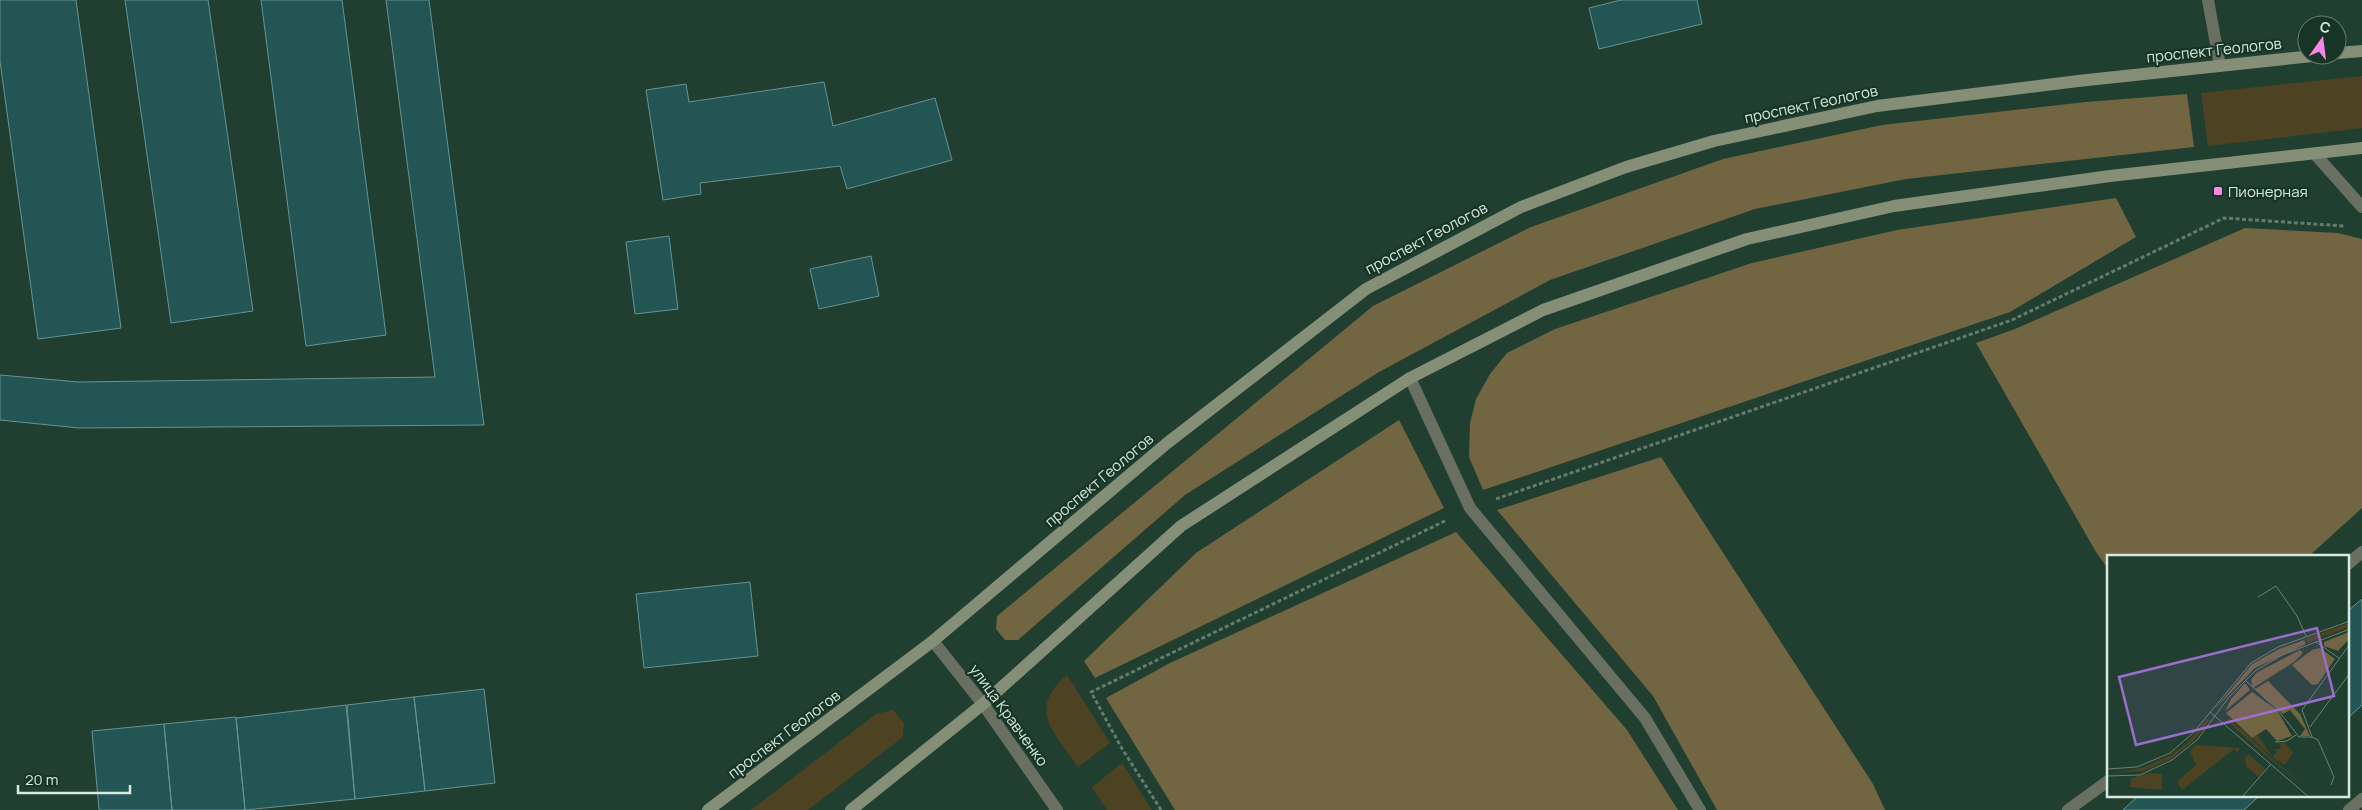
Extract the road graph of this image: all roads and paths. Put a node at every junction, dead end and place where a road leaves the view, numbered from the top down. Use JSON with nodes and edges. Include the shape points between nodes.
{"nodes":[{"id":1,"x":2208,"y":0,"type":"edge"},
{"id":2,"x":2362,"y":51,"type":"edge"},
{"id":3,"x":2347,"y":52,"type":"edge"},
{"id":4,"x":2297,"y":58,"type":"edge"},
{"id":5,"x":2220,"y":66,"type":"junction"},
{"id":6,"x":2362,"y":148,"type":"edge"},
{"id":7,"x":2315,"y":154,"type":"junction"},
{"id":8,"x":2362,"y":207,"type":"edge"},
{"id":9,"x":2352,"y":226,"type":"dead end"},
{"id":10,"x":1410,"y":378,"type":"junction"},
{"id":11,"x":1470,"y":508,"type":"junction"},
{"id":12,"x":2362,"y":552,"type":"edge"},
{"id":13,"x":2350,"y":562,"type":"edge"},
{"id":14,"x":933,"y":642,"type":"junction"},
{"id":15,"x":983,"y":704,"type":"junction"},
{"id":16,"x":2107,"y":782,"type":"edge"},
{"id":17,"x":2362,"y":799,"type":"edge"},
{"id":18,"x":708,"y":810,"type":"edge"},
{"id":19,"x":851,"y":810,"type":"edge"},
{"id":20,"x":1057,"y":810,"type":"edge"},
{"id":21,"x":1161,"y":810,"type":"edge"},
{"id":22,"x":1700,"y":810,"type":"edge"},
{"id":23,"x":2068,"y":810,"type":"edge"},
{"id":24,"x":2349,"y":810,"type":"edge"}],
"edges":[{"from":1,"to":5,"type":"street"},
{"from":2,"to":3,"type":"main road"},
{"from":4,"to":5,"type":"main road","name":"проспект Геологов"},
{"from":5,"to":14,"type":"main road","name":"проспект Геологов","via":[[1877,106],[1705,144],[1626,167],[1521,207],[1366,288],[1166,444]]},
{"from":6,"to":7,"type":"main road"},
{"from":7,"to":8,"type":"street"},
{"from":7,"to":10,"type":"main road","via":[[2110,176],[1894,206],[1747,239],[1543,310]]},
{"from":9,"to":11,"type":"path","via":[[2224,218],[2012,320]]},
{"from":10,"to":11,"type":"street"},
{"from":10,"to":15,"type":"main road","via":[[1181,526]]},
{"from":11,"to":21,"type":"path","via":[[1091,692]]},
{"from":11,"to":22,"type":"street","via":[[1644,718]]},
{"from":12,"to":13,"type":"street"},
{"from":14,"to":15,"type":"street","name":"улица Кравченко"},
{"from":14,"to":18,"type":"main road","name":"проспект Геологов"},
{"from":15,"to":19,"type":"main road"},
{"from":15,"to":20,"type":"street","name":"улица Кравченко"},
{"from":16,"to":23,"type":"street"},
{"from":17,"to":24,"type":"street"}]}
